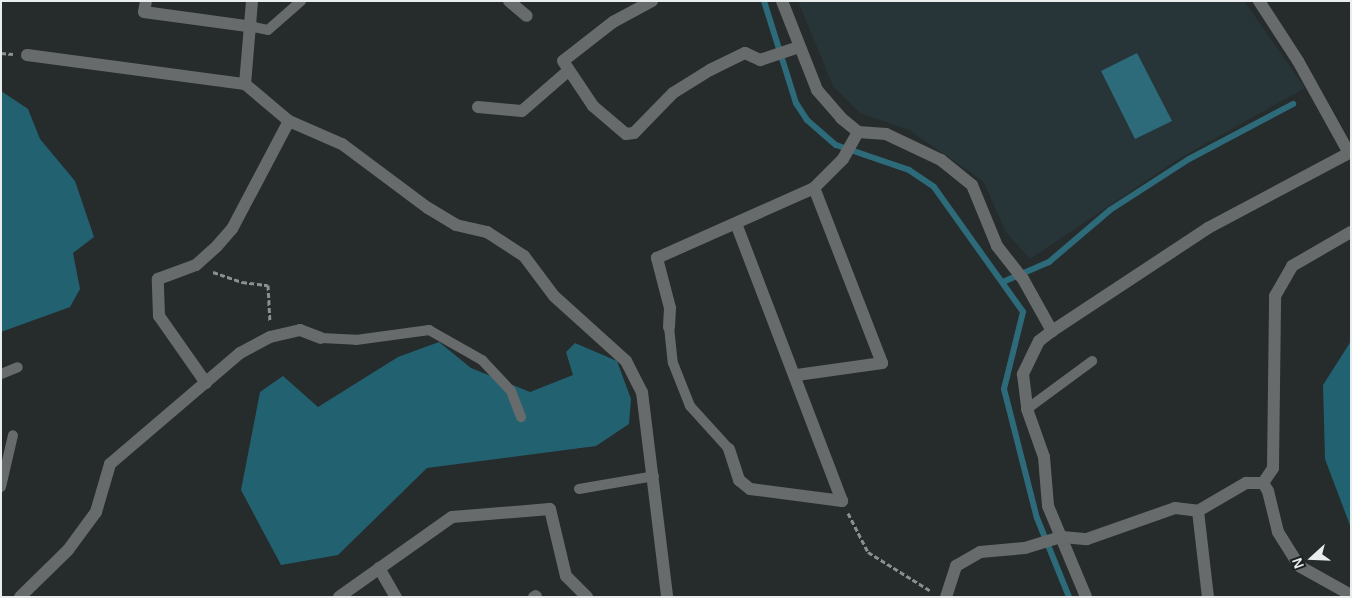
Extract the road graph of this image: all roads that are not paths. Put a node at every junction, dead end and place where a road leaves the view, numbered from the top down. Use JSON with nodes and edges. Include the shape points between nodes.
{"nodes":[{"id":1,"x":146,"y":1,"type":"edge"},
{"id":2,"x":252,"y":1,"type":"edge"},
{"id":3,"x":301,"y":1,"type":"edge"},
{"id":4,"x":509,"y":1,"type":"edge"},
{"id":5,"x":652,"y":1,"type":"edge"},
{"id":6,"x":782,"y":1,"type":"edge"},
{"id":7,"x":1259,"y":1,"type":"edge"},
{"id":8,"x":527,"y":16,"type":"dead end"},
{"id":9,"x":253,"y":27,"type":"junction"},
{"id":10,"x":793,"y":50,"type":"junction"},
{"id":11,"x":27,"y":55,"type":"dead end"},
{"id":12,"x":568,"y":71,"type":"junction"},
{"id":13,"x":245,"y":84,"type":"junction"},
{"id":14,"x":478,"y":107,"type":"dead end"},
{"id":15,"x":289,"y":121,"type":"junction"},
{"id":16,"x":858,"y":132,"type":"junction"},
{"id":17,"x":1350,"y":156,"type":"edge"},
{"id":18,"x":814,"y":188,"type":"junction"},
{"id":19,"x":736,"y":224,"type":"junction"},
{"id":20,"x":1351,"y":232,"type":"edge"},
{"id":21,"x":669,"y":327,"type":"joint"},
{"id":22,"x":1052,"y":331,"type":"junction"},
{"id":23,"x":321,"y":338,"type":"joint"},
{"id":24,"x":1092,"y":361,"type":"dead end"},
{"id":25,"x":18,"y":367,"type":"dead end"},
{"id":26,"x":1,"y":374,"type":"edge"},
{"id":27,"x":797,"y":375,"type":"junction"},
{"id":28,"x":206,"y":383,"type":"junction"},
{"id":29,"x":1027,"y":409,"type":"junction"},
{"id":30,"x":521,"y":417,"type":"dead end"},
{"id":31,"x":13,"y":434,"type":"dead end"},
{"id":32,"x":730,"y":449,"type":"joint"},
{"id":33,"x":654,"y":476,"type":"junction"},
{"id":34,"x":1263,"y":483,"type":"junction"},
{"id":35,"x":1,"y":487,"type":"edge"},
{"id":36,"x":579,"y":489,"type":"dead end"},
{"id":37,"x":1198,"y":511,"type":"junction"},
{"id":38,"x":1062,"y":537,"type":"junction"},
{"id":39,"x":380,"y":568,"type":"junction"},
{"id":40,"x":940,"y":595,"type":"edge"},
{"id":41,"x":1351,"y":595,"type":"edge"},
{"id":42,"x":669,"y":596,"type":"edge"},
{"id":43,"x":20,"y":597,"type":"edge"},
{"id":44,"x":339,"y":597,"type":"edge"},
{"id":45,"x":396,"y":597,"type":"edge"},
{"id":46,"x":587,"y":597,"type":"edge"},
{"id":47,"x":1086,"y":597,"type":"edge"},
{"id":48,"x":1208,"y":597,"type":"edge"}],
"edges":[{"from":1,"to":9,"type":"street","via":[[144,12]]},
{"from":2,"to":9,"type":"street"},
{"from":3,"to":9,"type":"lane","via":[[268,30]]},
{"from":4,"to":8,"type":"street"},
{"from":5,"to":12,"type":"street","via":[[613,22],[563,61]]},
{"from":6,"to":10,"type":"street"},
{"from":7,"to":17,"type":"street","via":[[1298,60]]},
{"from":9,"to":13,"type":"street"},
{"from":10,"to":12,"type":"street","via":[[760,60],[745,54],[710,70],[674,93],[634,133],[626,134],[593,106]]},
{"from":10,"to":16,"type":"street","via":[[818,90]]},
{"from":11,"to":13,"type":"street"},
{"from":12,"to":14,"type":"street","via":[[522,111]]},
{"from":13,"to":15,"type":"street"},
{"from":15,"to":28,"type":"street","via":[[232,228],[196,265],[158,279],[159,316]]},
{"from":15,"to":33,"type":"street","via":[[342,144],[456,225],[487,232],[524,256],[554,296],[626,361],[642,392]]},
{"from":16,"to":18,"type":"street","via":[[843,158]]},
{"from":16,"to":22,"type":"street","via":[[886,134],[908,143],[941,160],[972,185],[997,246],[1023,279]]},
{"from":17,"to":22,"type":"street","via":[[1208,228]]},
{"from":18,"to":19,"type":"street"},
{"from":18,"to":27,"type":"street","via":[[882,363]]},
{"from":19,"to":21,"type":"street","via":[[657,258],[670,308]]},
{"from":19,"to":27,"type":"street"},
{"from":20,"to":34,"type":"street","via":[[1292,266],[1275,296],[1273,468]]},
{"from":21,"to":32,"type":"lane","via":[[673,363],[690,406]]},
{"from":22,"to":29,"type":"street","via":[[1039,341],[1023,374]]},
{"from":23,"to":28,"type":"street","via":[[300,330],[270,337],[240,353]]},
{"from":23,"to":30,"type":"lane","via":[[356,340],[429,330],[482,360],[511,391]]},
{"from":24,"to":29,"type":"lane"},
{"from":25,"to":26,"type":"lane"},
{"from":27,"to":32,"type":"street","via":[[842,501],[750,489],[739,480]]},
{"from":28,"to":43,"type":"street","via":[[110,464],[96,512],[68,550]]},
{"from":29,"to":38,"type":"street","via":[[1044,457],[1048,506]]},
{"from":31,"to":35,"type":"lane"},
{"from":33,"to":36,"type":"lane"},
{"from":33,"to":42,"type":"street"},
{"from":34,"to":37,"type":"street","via":[[1246,482]]},
{"from":34,"to":41,"type":"street","via":[[1278,532],[1299,566]]},
{"from":37,"to":38,"type":"street","via":[[1175,508],[1116,532],[1088,539]]},
{"from":37,"to":48,"type":"street"},
{"from":38,"to":40,"type":"street","via":[[966,558],[956,566]]},
{"from":38,"to":47,"type":"street"},
{"from":39,"to":44,"type":"street"},
{"from":39,"to":45,"type":"street"},
{"from":39,"to":46,"type":"street","via":[[452,517],[550,508],[566,576]]}]}
